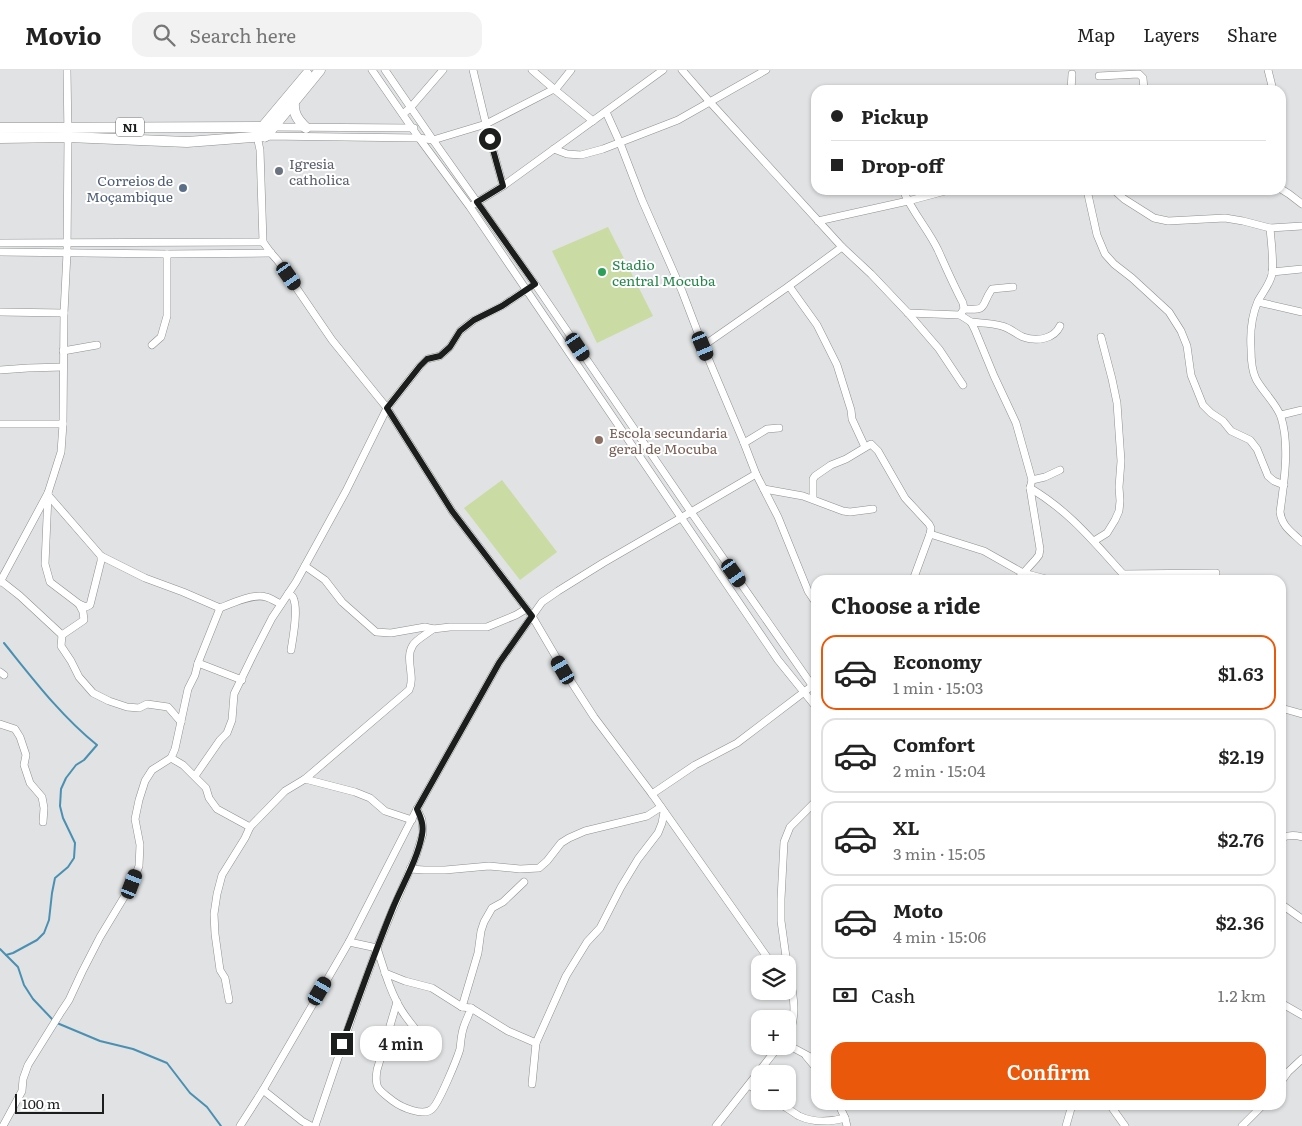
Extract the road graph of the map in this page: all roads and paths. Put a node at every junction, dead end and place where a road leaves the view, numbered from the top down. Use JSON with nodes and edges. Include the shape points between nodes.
{"nodes":[{"id":1,"x":67,"y":70,"type":"edge"},
{"id":2,"x":311,"y":70,"type":"edge"},
{"id":3,"x":320,"y":70,"type":"edge"},
{"id":4,"x":372,"y":70,"type":"edge"},
{"id":5,"x":385,"y":70,"type":"edge"},
{"id":6,"x":442,"y":70,"type":"edge"},
{"id":7,"x":473,"y":70,"type":"edge"},
{"id":8,"x":532,"y":70,"type":"edge"},
{"id":9,"x":571,"y":70,"type":"edge"},
{"id":10,"x":663,"y":70,"type":"edge"},
{"id":11,"x":682,"y":70,"type":"edge"},
{"id":12,"x":766,"y":70,"type":"edge"},
{"id":13,"x":1268,"y":70,"type":"edge"},
{"id":14,"x":1072,"y":74,"type":"dead end"},
{"id":15,"x":1099,"y":76,"type":"dead end"},
{"id":16,"x":1071,"y":85,"type":"edge"},
{"id":17,"x":1144,"y":85,"type":"edge"},
{"id":18,"x":1272,"y":85,"type":"edge"},
{"id":19,"x":554,"y":89,"type":"junction"},
{"id":20,"x":294,"y":101,"type":"junction"},
{"id":21,"x":709,"y":101,"type":"junction"},
{"id":22,"x":411,"y":107,"type":"junction"},
{"id":23,"x":606,"y":112,"type":"junction"},
{"id":24,"x":403,"y":114,"type":"junction"},
{"id":25,"x":594,"y":120,"type":"junction"},
{"id":26,"x":486,"y":124,"type":"junction"},
{"id":27,"x":424,"y":127,"type":"junction"},
{"id":28,"x":0,"y":128,"type":"edge"},
{"id":29,"x":306,"y":128,"type":"junction"},
{"id":30,"x":413,"y":128,"type":"junction"},
{"id":31,"x":264,"y":132,"type":"junction"},
{"id":32,"x":68,"y":133,"type":"junction"},
{"id":33,"x":0,"y":138,"type":"edge"},
{"id":34,"x":419,"y":138,"type":"junction"},
{"id":35,"x":433,"y":140,"type":"junction"},
{"id":36,"x":620,"y":143,"type":"junction"},
{"id":37,"x":554,"y":148,"type":"junction"},
{"id":38,"x":503,"y":186,"type":"junction"},
{"id":39,"x":1286,"y":192,"type":"edge"},
{"id":40,"x":905,"y":195,"type":"edge"},
{"id":41,"x":930,"y":195,"type":"edge"},
{"id":42,"x":1088,"y":195,"type":"edge"},
{"id":43,"x":1120,"y":195,"type":"edge"},
{"id":44,"x":908,"y":201,"type":"junction"},
{"id":45,"x":477,"y":202,"type":"junction"},
{"id":46,"x":1302,"y":204,"type":"edge"},
{"id":47,"x":470,"y":207,"type":"junction"},
{"id":48,"x":818,"y":220,"type":"junction"},
{"id":49,"x":1302,"y":226,"type":"edge"},
{"id":50,"x":1270,"y":228,"type":"junction"},
{"id":51,"x":263,"y":242,"type":"junction"},
{"id":52,"x":0,"y":244,"type":"edge"},
{"id":53,"x":66,"y":244,"type":"junction"},
{"id":54,"x":842,"y":247,"type":"junction"},
{"id":55,"x":0,"y":252,"type":"edge"},
{"id":56,"x":67,"y":252,"type":"junction"},
{"id":57,"x":271,"y":253,"type":"junction"},
{"id":58,"x":168,"y":254,"type":"junction"},
{"id":59,"x":1302,"y":269,"type":"edge"},
{"id":60,"x":1272,"y":272,"type":"junction"},
{"id":61,"x":535,"y":284,"type":"junction"},
{"id":62,"x":789,"y":286,"type":"junction"},
{"id":63,"x":1013,"y":287,"type":"dead end"},
{"id":64,"x":526,"y":290,"type":"junction"},
{"id":65,"x":1258,"y":302,"type":"junction"},
{"id":66,"x":0,"y":312,"type":"edge"},
{"id":67,"x":962,"y":312,"type":"junction"},
{"id":68,"x":1302,"y":312,"type":"edge"},
{"id":69,"x":64,"y":313,"type":"junction"},
{"id":70,"x":908,"y":313,"type":"junction"},
{"id":71,"x":971,"y":322,"type":"junction"},
{"id":72,"x":1060,"y":326,"type":"dead end"},
{"id":73,"x":1102,"y":337,"type":"dead end"},
{"id":74,"x":97,"y":345,"type":"dead end"},
{"id":75,"x":152,"y":345,"type":"dead end"},
{"id":76,"x":703,"y":346,"type":"junction"},
{"id":77,"x":63,"y":351,"type":"junction"},
{"id":78,"x":63,"y":367,"type":"junction"},
{"id":79,"x":0,"y":370,"type":"edge"},
{"id":80,"x":600,"y":379,"type":"junction"},
{"id":81,"x":591,"y":385,"type":"junction"},
{"id":82,"x":963,"y":385,"type":"dead end"},
{"id":83,"x":387,"y":408,"type":"junction"},
{"id":84,"x":1302,"y":410,"type":"edge"},
{"id":85,"x":1280,"y":415,"type":"junction"},
{"id":86,"x":0,"y":424,"type":"edge"},
{"id":87,"x":63,"y":424,"type":"junction"},
{"id":88,"x":779,"y":428,"type":"dead end"},
{"id":89,"x":744,"y":443,"type":"junction"},
{"id":90,"x":865,"y":448,"type":"junction"},
{"id":91,"x":1060,"y":470,"type":"dead end"},
{"id":92,"x":756,"y":474,"type":"junction"},
{"id":93,"x":1032,"y":480,"type":"junction"},
{"id":94,"x":1284,"y":485,"type":"junction"},
{"id":95,"x":1030,"y":488,"type":"junction"},
{"id":96,"x":764,"y":489,"type":"junction"},
{"id":97,"x":48,"y":494,"type":"junction"},
{"id":98,"x":812,"y":499,"type":"junction"},
{"id":99,"x":873,"y":509,"type":"dead end"},
{"id":100,"x":691,"y":512,"type":"junction"},
{"id":101,"x":681,"y":518,"type":"junction"},
{"id":102,"x":930,"y":534,"type":"junction"},
{"id":103,"x":1094,"y":541,"type":"junction"},
{"id":104,"x":1302,"y":542,"type":"edge"},
{"id":105,"x":100,"y":556,"type":"junction"},
{"id":106,"x":305,"y":566,"type":"junction"},
{"id":107,"x":1023,"y":573,"type":"junction"},
{"id":108,"x":1216,"y":573,"type":"dead end"},
{"id":109,"x":915,"y":575,"type":"edge"},
{"id":110,"x":1031,"y":575,"type":"edge"},
{"id":111,"x":1121,"y":575,"type":"edge"},
{"id":112,"x":1179,"y":575,"type":"edge"},
{"id":113,"x":0,"y":581,"type":"edge"},
{"id":114,"x":288,"y":594,"type":"junction"},
{"id":115,"x":811,"y":596,"type":"edge"},
{"id":116,"x":79,"y":604,"type":"junction"},
{"id":117,"x":280,"y":604,"type":"junction"},
{"id":118,"x":220,"y":608,"type":"junction"},
{"id":119,"x":526,"y":610,"type":"junction"},
{"id":120,"x":532,"y":616,"type":"junction"},
{"id":121,"x":433,"y":629,"type":"junction"},
{"id":122,"x":62,"y":635,"type":"junction"},
{"id":123,"x":787,"y":649,"type":"junction"},
{"id":124,"x":292,"y":650,"type":"dead end"},
{"id":125,"x":778,"y":660,"type":"junction"},
{"id":126,"x":198,"y":663,"type":"junction"},
{"id":127,"x":242,"y":680,"type":"junction"},
{"id":128,"x":811,"y":684,"type":"edge"},
{"id":129,"x":811,"y":689,"type":"edge"},
{"id":130,"x":804,"y":692,"type":"junction"},
{"id":131,"x":811,"y":700,"type":"edge"},
{"id":132,"x":1286,"y":709,"type":"edge"},
{"id":133,"x":1302,"y":714,"type":"edge"},
{"id":134,"x":181,"y":722,"type":"junction"},
{"id":135,"x":0,"y":724,"type":"edge"},
{"id":136,"x":171,"y":758,"type":"junction"},
{"id":137,"x":195,"y":776,"type":"junction"},
{"id":138,"x":305,"y":779,"type":"junction"},
{"id":139,"x":652,"y":794,"type":"junction"},
{"id":140,"x":811,"y":806,"type":"edge"},
{"id":141,"x":417,"y":809,"type":"junction"},
{"id":142,"x":663,"y":809,"type":"junction"},
{"id":143,"x":412,"y":820,"type":"junction"},
{"id":144,"x":42,"y":822,"type":"dead end"},
{"id":145,"x":250,"y":827,"type":"junction"},
{"id":146,"x":1286,"y":836,"type":"edge"},
{"id":147,"x":1302,"y":836,"type":"edge"},
{"id":148,"x":410,"y":869,"type":"junction"},
{"id":149,"x":524,"y":882,"type":"dead end"},
{"id":150,"x":1286,"y":908,"type":"edge"},
{"id":151,"x":1302,"y":919,"type":"edge"},
{"id":152,"x":348,"y":942,"type":"junction"},
{"id":153,"x":377,"y":948,"type":"junction"},
{"id":154,"x":766,"y":955,"type":"edge"},
{"id":155,"x":786,"y":955,"type":"edge"},
{"id":156,"x":385,"y":973,"type":"junction"},
{"id":157,"x":229,"y":1000,"type":"dead end"},
{"id":158,"x":397,"y":1002,"type":"junction"},
{"id":159,"x":1286,"y":1006,"type":"edge"},
{"id":160,"x":462,"y":1007,"type":"junction"},
{"id":161,"x":471,"y":1008,"type":"junction"},
{"id":162,"x":1302,"y":1015,"type":"edge"},
{"id":163,"x":426,"y":1042,"type":"dead end"},
{"id":164,"x":536,"y":1043,"type":"junction"},
{"id":165,"x":796,"y":1050,"type":"edge"},
{"id":166,"x":804,"y":1054,"type":"junction"},
{"id":167,"x":772,"y":1055,"type":"edge"},
{"id":168,"x":811,"y":1058,"type":"edge"},
{"id":169,"x":1302,"y":1059,"type":"edge"},
{"id":170,"x":811,"y":1062,"type":"edge"},
{"id":171,"x":1286,"y":1075,"type":"edge"},
{"id":172,"x":532,"y":1084,"type":"dead end"},
{"id":173,"x":749,"y":1085,"type":"joint"},
{"id":174,"x":263,"y":1090,"type":"junction"},
{"id":175,"x":790,"y":1110,"type":"edge"},
{"id":176,"x":841,"y":1110,"type":"edge"},
{"id":177,"x":1071,"y":1110,"type":"edge"},
{"id":178,"x":1114,"y":1110,"type":"edge"},
{"id":179,"x":1258,"y":1110,"type":"edge"},
{"id":180,"x":846,"y":1122,"type":"edge"},
{"id":181,"x":2,"y":1126,"type":"edge"},
{"id":182,"x":240,"y":1126,"type":"edge"},
{"id":183,"x":313,"y":1126,"type":"edge"},
{"id":184,"x":716,"y":1126,"type":"edge"},
{"id":185,"x":1066,"y":1126,"type":"edge"},
{"id":186,"x":1125,"y":1126,"type":"edge"},
{"id":187,"x":1242,"y":1126,"type":"edge"}],
"edges":[{"from":1,"to":32,"type":"street"},
{"from":2,"to":31,"type":"highway"},
{"from":3,"to":20,"type":"highway"},
{"from":4,"to":24,"type":"street"},
{"from":5,"to":22,"type":"street"},
{"from":6,"to":22,"type":"street"},
{"from":7,"to":26,"type":"street"},
{"from":8,"to":19,"type":"street"},
{"from":9,"to":19,"type":"street"},
{"from":10,"to":23,"type":"street"},
{"from":11,"to":21,"type":"street"},
{"from":12,"to":21,"type":"street"},
{"from":13,"to":18,"type":"street"},
{"from":14,"to":16,"type":"street"},
{"from":15,"to":17,"type":"street","via":[[1139,74]]},
{"from":19,"to":25,"type":"street"},
{"from":19,"to":26,"type":"street"},
{"from":20,"to":29,"type":"highway","via":[[295,115]]},
{"from":20,"to":31,"type":"highway"},
{"from":21,"to":36,"type":"street","via":[[678,120]]},
{"from":21,"to":48,"type":"street"},
{"from":22,"to":24,"type":"street"},
{"from":22,"to":27,"type":"street"},
{"from":23,"to":25,"type":"street"},
{"from":23,"to":36,"type":"street"},
{"from":24,"to":30,"type":"street"},
{"from":25,"to":37,"type":"street"},
{"from":26,"to":35,"type":"street"},
{"from":26,"to":38,"type":"street"},
{"from":27,"to":30,"type":"street"},
{"from":27,"to":35,"type":"street"},
{"from":28,"to":32,"type":"highway","number":"N1"},
{"from":29,"to":30,"type":"street"},
{"from":29,"to":31,"type":"street"},
{"from":30,"to":34,"type":"street"},
{"from":31,"to":32,"type":"highway","number":"N1","via":[[177,127]]},
{"from":31,"to":32,"type":"highway","number":"N1","via":[[187,142]]},
{"from":31,"to":34,"type":"street"},
{"from":31,"to":51,"type":"street","via":[[260,150]]},
{"from":32,"to":33,"type":"highway","number":"N1"},
{"from":32,"to":53,"type":"street"},
{"from":34,"to":35,"type":"street"},
{"from":34,"to":47,"type":"street"},
{"from":35,"to":45,"type":"street"},
{"from":36,"to":37,"type":"street","via":[[581,155],[567,154]]},
{"from":36,"to":76,"type":"street"},
{"from":37,"to":38,"type":"street"},
{"from":38,"to":45,"type":"street"},
{"from":39,"to":46,"type":"street"},
{"from":40,"to":44,"type":"street"},
{"from":41,"to":44,"type":"street"},
{"from":42,"to":94,"type":"street","via":[[1105,254],[1169,312],[1181,331],[1191,375],[1203,405],[1231,430],[1250,440],[1268,476]]},
{"from":43,"to":50,"type":"street","via":[[1154,218],[1168,221],[1224,218]]},
{"from":44,"to":48,"type":"street"},
{"from":44,"to":67,"type":"street","via":[[938,250],[963,303]]},
{"from":45,"to":47,"type":"street"},
{"from":45,"to":61,"type":"street"},
{"from":47,"to":64,"type":"street"},
{"from":48,"to":54,"type":"street"},
{"from":49,"to":50,"type":"street"},
{"from":50,"to":60,"type":"street"},
{"from":51,"to":53,"type":"street"},
{"from":51,"to":57,"type":"street"},
{"from":52,"to":53,"type":"street"},
{"from":53,"to":56,"type":"street"},
{"from":54,"to":62,"type":"street"},
{"from":54,"to":70,"type":"street"},
{"from":55,"to":56,"type":"street"},
{"from":56,"to":58,"type":"street"},
{"from":56,"to":69,"type":"street"},
{"from":57,"to":58,"type":"street"},
{"from":57,"to":83,"type":"street","via":[[332,340]]},
{"from":58,"to":75,"type":"street","via":[[167,316],[160,337]]},
{"from":59,"to":60,"type":"street"},
{"from":60,"to":65,"type":"street"},
{"from":61,"to":64,"type":"street"},
{"from":61,"to":80,"type":"street"},
{"from":62,"to":76,"type":"street"},
{"from":62,"to":90,"type":"street","via":[[817,325],[837,366],[852,419]]},
{"from":63,"to":67,"type":"street","via":[[992,289],[982,308]]},
{"from":64,"to":81,"type":"street"},
{"from":64,"to":83,"type":"street","via":[[474,320],[460,331],[440,356],[427,359]]},
{"from":65,"to":68,"type":"street"},
{"from":65,"to":85,"type":"street","via":[[1250,348],[1253,368]]},
{"from":66,"to":69,"type":"street"},
{"from":67,"to":70,"type":"street"},
{"from":67,"to":71,"type":"street"},
{"from":69,"to":77,"type":"street"},
{"from":70,"to":82,"type":"street","via":[[939,349]]},
{"from":71,"to":72,"type":"street","via":[[1001,325],[1023,337],[1035,338],[1049,338]]},
{"from":71,"to":93,"type":"street","via":[[1016,423]]},
{"from":73,"to":103,"type":"street","via":[[1116,403],[1121,461],[1120,502],[1107,533]]},
{"from":74,"to":77,"type":"street"},
{"from":76,"to":89,"type":"street"},
{"from":77,"to":78,"type":"street"},
{"from":78,"to":79,"type":"street"},
{"from":78,"to":87,"type":"street"},
{"from":80,"to":81,"type":"street"},
{"from":80,"to":100,"type":"street"},
{"from":81,"to":101,"type":"street"},
{"from":83,"to":106,"type":"street"},
{"from":83,"to":119,"type":"street","via":[[452,511]]},
{"from":84,"to":85,"type":"street"},
{"from":85,"to":94,"type":"street","via":[[1285,437]]},
{"from":86,"to":87,"type":"street"},
{"from":87,"to":97,"type":"street","via":[[61,452]]},
{"from":88,"to":89,"type":"street","via":[[768,429]]},
{"from":89,"to":92,"type":"street"},
{"from":90,"to":98,"type":"street","via":[[815,476]]},
{"from":90,"to":102,"type":"street","via":[[871,444],[878,451],[904,498],[929,524]]},
{"from":91,"to":93,"type":"street"},
{"from":92,"to":96,"type":"street"},
{"from":92,"to":100,"type":"street"},
{"from":93,"to":95,"type":"street"},
{"from":94,"to":104,"type":"street","via":[[1281,519]]},
{"from":95,"to":103,"type":"street","via":[[1079,525]]},
{"from":95,"to":107,"type":"street","via":[[1040,549],[1039,556]]},
{"from":96,"to":98,"type":"street"},
{"from":96,"to":115,"type":"street"},
{"from":97,"to":105,"type":"street"},
{"from":97,"to":113,"type":"street"},
{"from":97,"to":116,"type":"street","via":[[47,575],[50,582]]},
{"from":98,"to":99,"type":"street","via":[[843,511]]},
{"from":100,"to":101,"type":"street"},
{"from":100,"to":123,"type":"street"},
{"from":101,"to":120,"type":"street","via":[[558,590],[542,602]]},
{"from":101,"to":125,"type":"street"},
{"from":102,"to":107,"type":"street","via":[[984,551]]},
{"from":102,"to":109,"type":"street"},
{"from":103,"to":111,"type":"street"},
{"from":105,"to":116,"type":"street","via":[[90,605]]},
{"from":105,"to":118,"type":"street"},
{"from":106,"to":114,"type":"street"},
{"from":106,"to":121,"type":"street","via":[[325,580],[342,602],[376,632]]},
{"from":107,"to":110,"type":"street"},
{"from":108,"to":112,"type":"street"},
{"from":113,"to":122,"type":"street"},
{"from":114,"to":117,"type":"street"},
{"from":114,"to":124,"type":"street","via":[[294,600]]},
{"from":116,"to":122,"type":"street","via":[[84,620]]},
{"from":117,"to":118,"type":"street","via":[[260,596]]},
{"from":117,"to":127,"type":"street"},
{"from":118,"to":126,"type":"street"},
{"from":119,"to":120,"type":"street"},
{"from":119,"to":121,"type":"street","via":[[487,627]]},
{"from":120,"to":139,"type":"street","via":[[594,717]]},
{"from":120,"to":141,"type":"street","via":[[499,663]]},
{"from":121,"to":138,"type":"street","via":[[414,645],[410,654],[409,690]]},
{"from":122,"to":134,"type":"street","via":[[61,646],[79,677],[93,693],[128,707],[139,708],[147,704],[168,707]]},
{"from":123,"to":125,"type":"street"},
{"from":123,"to":128,"type":"street"},
{"from":125,"to":130,"type":"street"},
{"from":126,"to":127,"type":"street"},
{"from":126,"to":134,"type":"street"},
{"from":127,"to":137,"type":"street","via":[[234,694],[230,727]]},
{"from":129,"to":130,"type":"street"},
{"from":130,"to":131,"type":"street"},
{"from":130,"to":139,"type":"street","via":[[737,743]]},
{"from":132,"to":133,"type":"street"},
{"from":134,"to":136,"type":"street"},
{"from":135,"to":144,"type":"street","via":[[15,729],[20,737],[30,783],[42,797]]},
{"from":136,"to":137,"type":"street"},
{"from":136,"to":181,"type":"street","via":[[152,770],[138,800],[135,819],[140,845],[139,866],[132,884],[100,937],[69,1000],[28,1066],[22,1091]]},
{"from":137,"to":145,"type":"street","via":[[217,809]]},
{"from":138,"to":143,"type":"street","via":[[355,792],[370,798],[385,811]]},
{"from":138,"to":145,"type":"street","via":[[285,791]]},
{"from":139,"to":142,"type":"street"},
{"from":140,"to":155,"type":"street","via":[[790,827],[784,842],[781,921]]},
{"from":141,"to":143,"type":"street"},
{"from":141,"to":148,"type":"street","via":[[422,820],[422,833]]},
{"from":142,"to":148,"type":"street","via":[[569,838],[539,868]]},
{"from":142,"to":154,"type":"street"},
{"from":142,"to":164,"type":"street","via":[[658,833],[638,858],[600,928],[566,976]]},
{"from":143,"to":152,"type":"street"},
{"from":145,"to":157,"type":"street","via":[[222,875],[214,914],[220,970]]},
{"from":146,"to":147,"type":"street"},
{"from":148,"to":153,"type":"street"},
{"from":149,"to":160,"type":"street","via":[[492,908],[484,922]]},
{"from":150,"to":151,"type":"street"},
{"from":152,"to":153,"type":"street"},
{"from":152,"to":174,"type":"street"},
{"from":153,"to":156,"type":"street"},
{"from":153,"to":183,"type":"street"},
{"from":156,"to":158,"type":"street"},
{"from":156,"to":160,"type":"street","via":[[432,988]]},
{"from":158,"to":161,"type":"street","via":[[375,1080],[378,1089],[399,1105],[426,1112],[438,1100],[457,1059]]},
{"from":158,"to":163,"type":"street"},
{"from":159,"to":162,"type":"street"},
{"from":160,"to":161,"type":"street"},
{"from":161,"to":164,"type":"street","via":[[508,1031]]},
{"from":164,"to":172,"type":"street"},
{"from":165,"to":166,"type":"street"},
{"from":166,"to":168,"type":"street"},
{"from":166,"to":170,"type":"street"},
{"from":167,"to":173,"type":"street"},
{"from":169,"to":171,"type":"street"},
{"from":173,"to":184,"type":"street"},
{"from":174,"to":182,"type":"street"},
{"from":174,"to":183,"type":"street"},
{"from":175,"to":180,"type":"street","via":[[820,1122]]},
{"from":176,"to":180,"type":"street"},
{"from":177,"to":185,"type":"street"},
{"from":178,"to":186,"type":"street"},
{"from":179,"to":187,"type":"street"}]}
